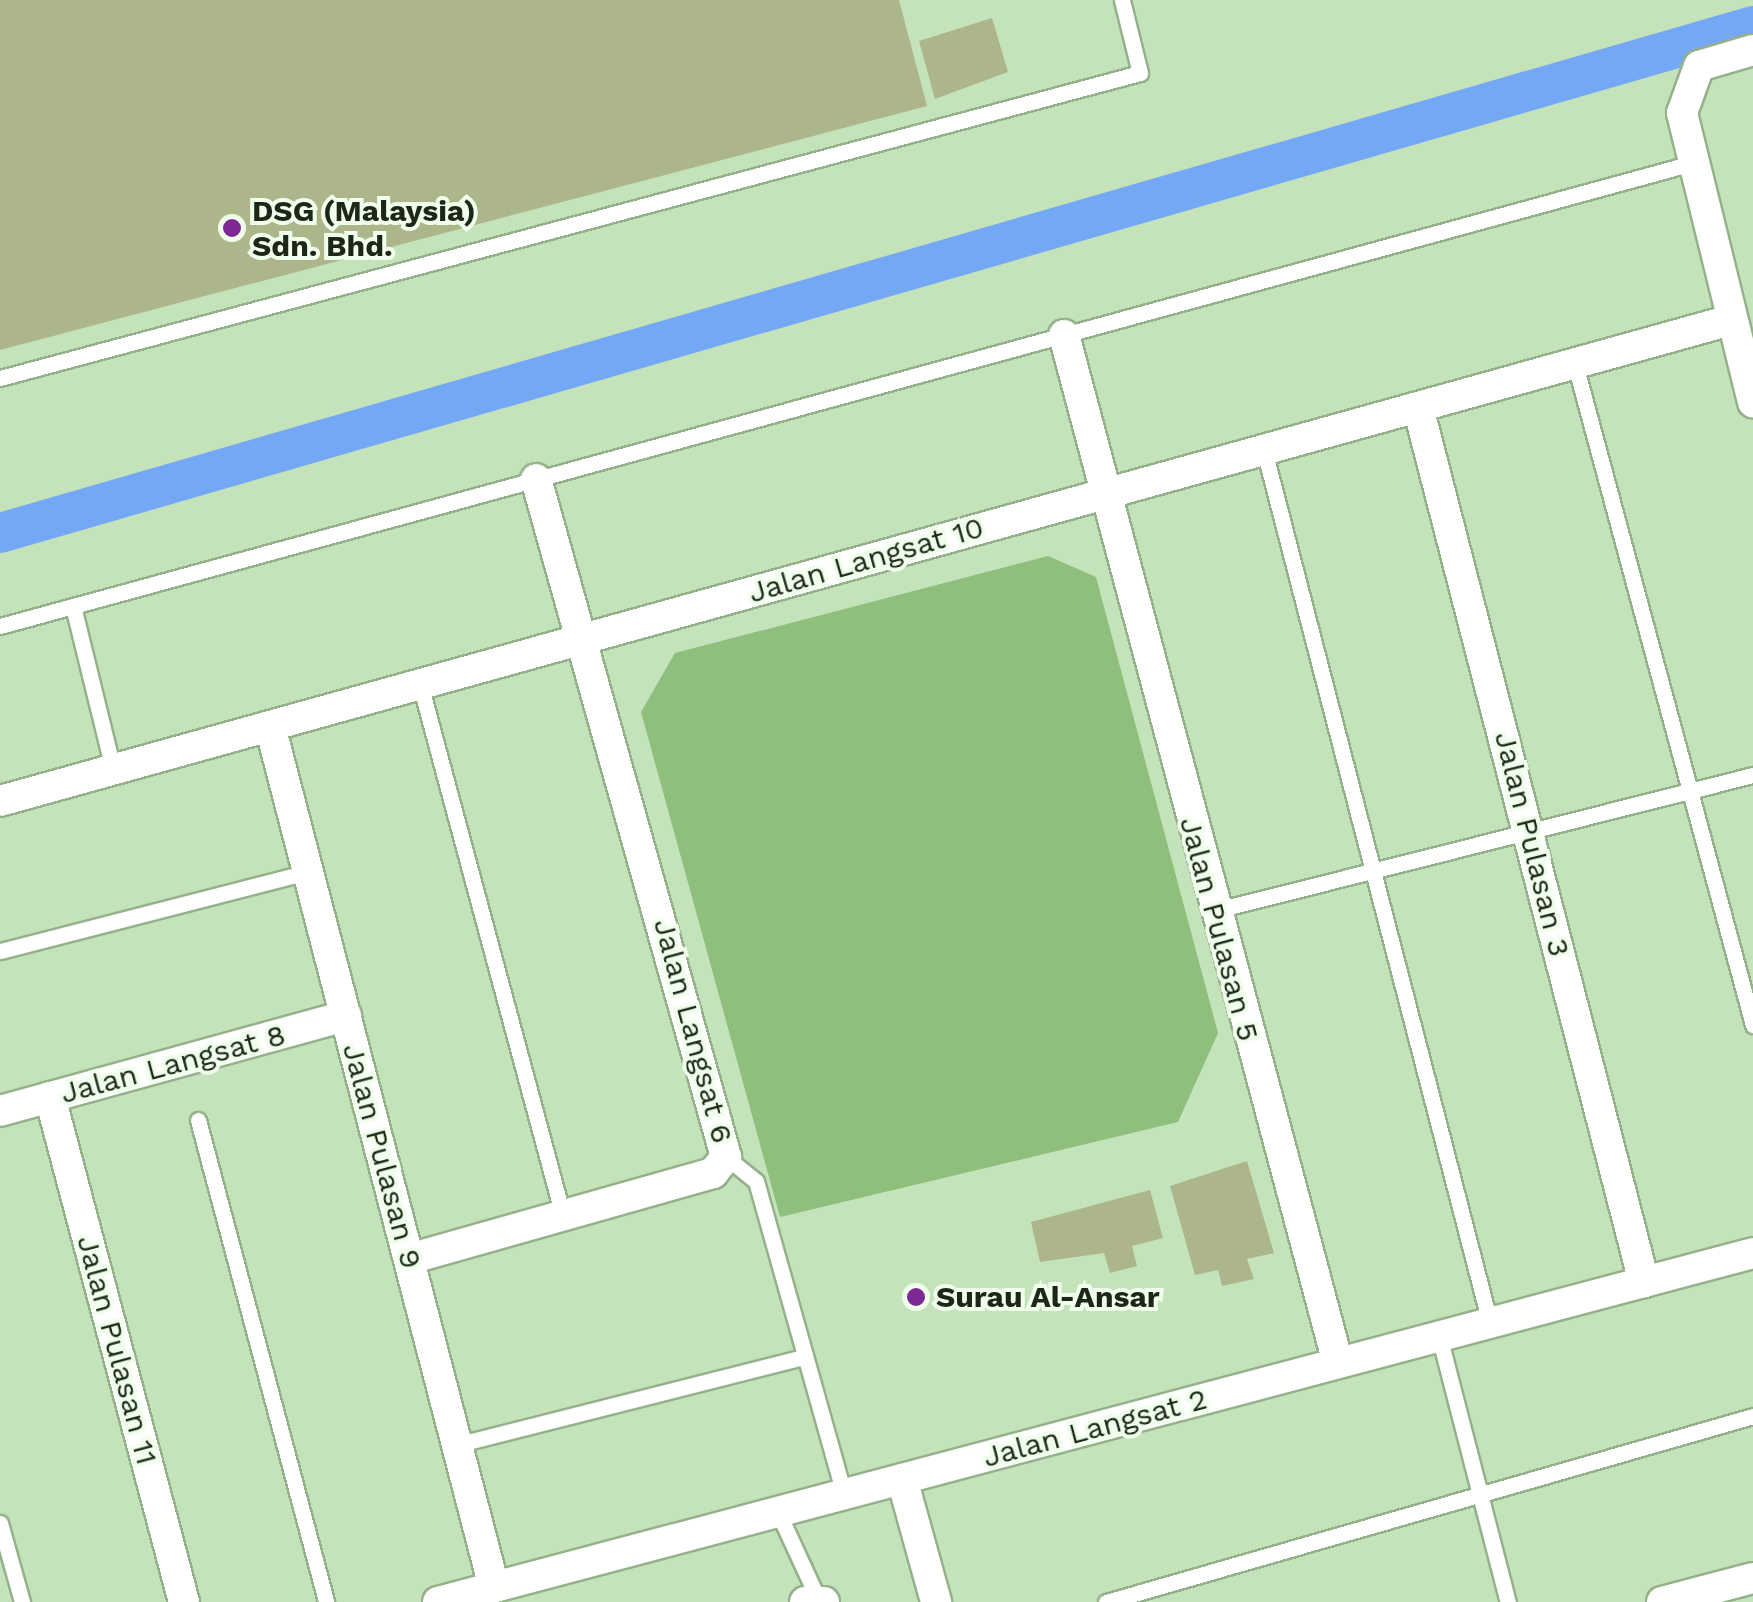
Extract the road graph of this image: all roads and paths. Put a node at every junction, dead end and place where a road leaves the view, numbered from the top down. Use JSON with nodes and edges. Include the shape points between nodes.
{"nodes":[{"id":1,"x":1122,"y":0,"type":"edge"},
{"id":2,"x":1753,"y":50,"type":"edge"},
{"id":3,"x":1693,"y":163,"type":"junction"},
{"id":4,"x":1732,"y":320,"type":"junction"},
{"id":5,"x":1064,"y":335,"type":"junction"},
{"id":6,"x":1575,"y":364,"type":"junction"},
{"id":7,"x":0,"y":378,"type":"edge"},
{"id":8,"x":1753,"y":402,"type":"edge"},
{"id":9,"x":1418,"y":407,"type":"junction"},
{"id":10,"x":1264,"y":450,"type":"junction"},
{"id":11,"x":536,"y":479,"type":"junction"},
{"id":12,"x":1104,"y":494,"type":"junction"},
{"id":13,"x":73,"y":606,"type":"junction"},
{"id":14,"x":0,"y":626,"type":"edge"},
{"id":15,"x":585,"y":639,"type":"junction"},
{"id":16,"x":420,"y":684,"type":"junction"},
{"id":17,"x":270,"y":726,"type":"junction"},
{"id":18,"x":113,"y":769,"type":"junction"},
{"id":19,"x":1753,"y":776,"type":"edge"},
{"id":20,"x":1690,"y":791,"type":"junction"},
{"id":21,"x":0,"y":801,"type":"edge"},
{"id":22,"x":1530,"y":832,"type":"junction"},
{"id":23,"x":1372,"y":871,"type":"junction"},
{"id":24,"x":308,"y":872,"type":"junction"},
{"id":25,"x":1213,"y":911,"type":"junction"},
{"id":26,"x":0,"y":952,"type":"edge"},
{"id":27,"x":346,"y":1016,"type":"junction"},
{"id":28,"x":1753,"y":1025,"type":"edge"},
{"id":29,"x":50,"y":1097,"type":"junction"},
{"id":30,"x":0,"y":1111,"type":"edge"},
{"id":31,"x":198,"y":1120,"type":"dead end"},
{"id":32,"x":726,"y":1158,"type":"junction"},
{"id":33,"x":562,"y":1216,"type":"junction"},
{"id":34,"x":1753,"y":1253,"type":"edge"},
{"id":35,"x":409,"y":1259,"type":"junction"},
{"id":36,"x":1644,"y":1282,"type":"junction"},
{"id":37,"x":1490,"y":1323,"type":"junction"},
{"id":38,"x":1439,"y":1336,"type":"junction"},
{"id":39,"x":806,"y":1357,"type":"junction"},
{"id":40,"x":1338,"y":1364,"type":"junction"},
{"id":41,"x":1753,"y":1416,"type":"edge"},
{"id":42,"x":456,"y":1444,"type":"junction"},
{"id":43,"x":902,"y":1479,"type":"junction"},
{"id":44,"x":1479,"y":1489,"type":"junction"},
{"id":45,"x":844,"y":1494,"type":"junction"},
{"id":46,"x":778,"y":1512,"type":"junction"},
{"id":47,"x":0,"y":1524,"type":"edge"},
{"id":48,"x":1753,"y":1578,"type":"edge"},
{"id":49,"x":494,"y":1587,"type":"junction"},
{"id":50,"x":816,"y":1601,"type":"edge"},
{"id":51,"x":22,"y":1602,"type":"edge"},
{"id":52,"x":184,"y":1602,"type":"edge"},
{"id":53,"x":326,"y":1602,"type":"edge"},
{"id":54,"x":438,"y":1602,"type":"edge"},
{"id":55,"x":936,"y":1602,"type":"edge"},
{"id":56,"x":1106,"y":1602,"type":"edge"},
{"id":57,"x":1508,"y":1602,"type":"edge"},
{"id":58,"x":1662,"y":1602,"type":"edge"}],
"edges":[{"from":1,"to":7,"type":"lane","via":[[1140,73]]},
{"from":2,"to":3,"type":"street","via":[[1699,66],[1684,89]]},
{"from":3,"to":4,"type":"street"},
{"from":3,"to":5,"type":"lane"},
{"from":4,"to":6,"type":"street","name":"Jalan Langsat 10"},
{"from":4,"to":8,"type":"street"},
{"from":5,"to":11,"type":"lane"},
{"from":5,"to":12,"type":"street","name":"Jalan Pulasan 5"},
{"from":6,"to":9,"type":"street","name":"Jalan Langsat 10"},
{"from":6,"to":20,"type":"lane"},
{"from":9,"to":10,"type":"street","name":"Jalan Langsat 10"},
{"from":9,"to":22,"type":"street","name":"Jalan Pulasan 3"},
{"from":10,"to":12,"type":"street","name":"Jalan Langsat 10"},
{"from":10,"to":23,"type":"lane"},
{"from":11,"to":13,"type":"lane"},
{"from":11,"to":15,"type":"street","name":"Jalan Langsat 6"},
{"from":12,"to":15,"type":"street","name":"Jalan Langsat 10"},
{"from":12,"to":25,"type":"street","name":"Jalan Pulasan 5"},
{"from":13,"to":14,"type":"lane"},
{"from":13,"to":18,"type":"lane"},
{"from":15,"to":16,"type":"street","name":"Jalan Langsat 10"},
{"from":15,"to":32,"type":"street","name":"Jalan Langsat 6"},
{"from":16,"to":17,"type":"street","name":"Jalan Langsat 10"},
{"from":16,"to":33,"type":"lane"},
{"from":17,"to":18,"type":"street","name":"Jalan Langsat 10"},
{"from":17,"to":24,"type":"street","name":"Jalan Pulasan 9"},
{"from":18,"to":21,"type":"street","name":"Jalan Langsat 10"},
{"from":19,"to":20,"type":"lane"},
{"from":20,"to":22,"type":"lane"},
{"from":20,"to":28,"type":"lane"},
{"from":22,"to":23,"type":"lane"},
{"from":22,"to":36,"type":"street","name":"Jalan Pulasan 3"},
{"from":23,"to":25,"type":"lane"},
{"from":23,"to":37,"type":"lane"},
{"from":24,"to":26,"type":"lane"},
{"from":24,"to":27,"type":"street","name":"Jalan Pulasan 9"},
{"from":25,"to":40,"type":"street","name":"Jalan Pulasan 5"},
{"from":27,"to":29,"type":"street","name":"Jalan Langsat 8"},
{"from":27,"to":35,"type":"street","name":"Jalan Pulasan 9"},
{"from":29,"to":30,"type":"street","name":"Jalan Langsat 8"},
{"from":29,"to":52,"type":"street","name":"Jalan Pulasan 11"},
{"from":31,"to":53,"type":"lane"},
{"from":32,"to":33,"type":"street","name":"Jalan Langsat 6","via":[[714,1174]]},
{"from":32,"to":39,"type":"lane","via":[[756,1182]]},
{"from":33,"to":35,"type":"street","name":"Jalan Langsat 6"},
{"from":34,"to":36,"type":"street","name":"Jalan Langsat 2"},
{"from":35,"to":42,"type":"street","name":"Jalan Pulasan 9"},
{"from":36,"to":37,"type":"street","name":"Jalan Langsat 2"},
{"from":37,"to":38,"type":"street","name":"Jalan Langsat 2"},
{"from":38,"to":40,"type":"street","name":"Jalan Langsat 2"},
{"from":38,"to":44,"type":"lane"},
{"from":39,"to":42,"type":"lane"},
{"from":39,"to":45,"type":"lane"},
{"from":40,"to":43,"type":"street","name":"Jalan Langsat 2"},
{"from":41,"to":44,"type":"lane"},
{"from":42,"to":49,"type":"street","name":"Jalan Pulasan 9"},
{"from":43,"to":45,"type":"street","name":"Jalan Langsat 2"},
{"from":43,"to":55,"type":"street"},
{"from":44,"to":56,"type":"lane"},
{"from":44,"to":57,"type":"lane"},
{"from":45,"to":46,"type":"street","name":"Jalan Langsat 2"},
{"from":46,"to":49,"type":"street","name":"Jalan Langsat 2"},
{"from":46,"to":50,"type":"lane"},
{"from":47,"to":51,"type":"lane"},
{"from":48,"to":58,"type":"street"},
{"from":49,"to":54,"type":"street","name":"Jalan Langsat 2"}]}
